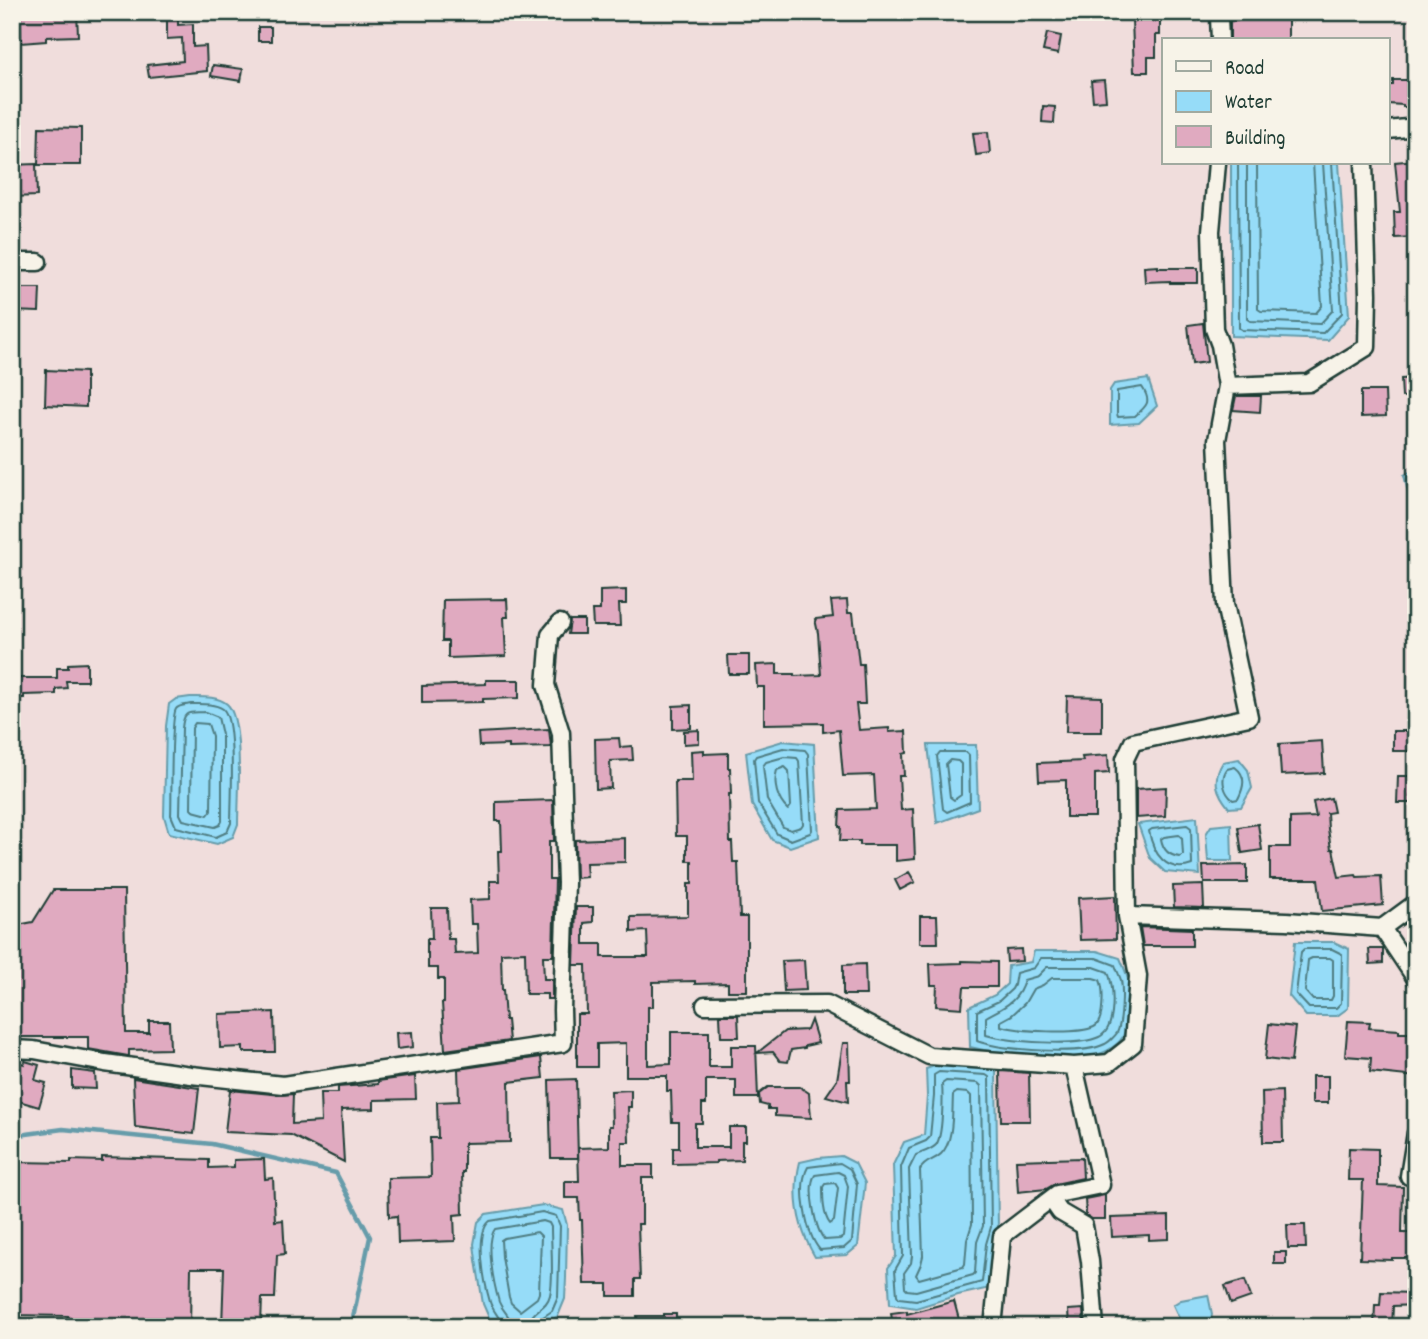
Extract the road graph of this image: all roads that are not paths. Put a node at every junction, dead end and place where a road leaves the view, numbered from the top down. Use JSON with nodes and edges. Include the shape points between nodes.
{"nodes":[{"id":1,"x":1216,"y":12,"type":"edge"},
{"id":2,"x":1220,"y":38,"type":"edge"},
{"id":3,"x":1416,"y":127,"type":"edge"},
{"id":4,"x":1390,"y":130,"type":"edge"},
{"id":5,"x":1217,"y":164,"type":"edge"},
{"id":6,"x":1364,"y":164,"type":"edge"},
{"id":7,"x":12,"y":262,"type":"edge"},
{"id":8,"x":38,"y":262,"type":"dead end"},
{"id":9,"x":1227,"y":386,"type":"junction"},
{"id":10,"x":560,"y":622,"type":"dead end"},
{"id":11,"x":1416,"y":903,"type":"edge"},
{"id":12,"x":1127,"y":916,"type":"junction"},
{"id":13,"x":1382,"y":928,"type":"junction"},
{"id":14,"x":1416,"y":979,"type":"edge"},
{"id":15,"x":705,"y":1005,"type":"dead end"},
{"id":16,"x":12,"y":1049,"type":"edge"},
{"id":17,"x":1074,"y":1066,"type":"junction"},
{"id":18,"x":1416,"y":1133,"type":"edge"},
{"id":19,"x":1409,"y":1176,"type":"dead end"},
{"id":20,"x":1051,"y":1199,"type":"junction"},
{"id":21,"x":993,"y":1327,"type":"edge"},
{"id":22,"x":1095,"y":1327,"type":"edge"}],
"edges":[{"from":1,"to":2,"type":"street"},
{"from":3,"to":4,"type":"street"},
{"from":5,"to":9,"type":"street","via":[[1211,231],[1214,329]]},
{"from":6,"to":9,"type":"street","via":[[1367,347],[1309,383]]},
{"from":7,"to":8,"type":"street"},
{"from":9,"to":12,"type":"street","via":[[1217,440],[1225,604],[1249,716],[1133,741],[1125,759]]},
{"from":10,"to":16,"type":"street","via":[[550,635],[547,685],[561,733],[566,883],[563,1043],[283,1085]]},
{"from":11,"to":13,"type":"street"},
{"from":12,"to":13,"type":"street"},
{"from":12,"to":17,"type":"street","via":[[1138,976],[1133,1044],[1110,1063]]},
{"from":13,"to":14,"type":"street"},
{"from":15,"to":17,"type":"street","via":[[827,1004],[929,1056]]},
{"from":17,"to":20,"type":"street","via":[[1101,1185]]},
{"from":18,"to":19,"type":"street"},
{"from":20,"to":21,"type":"street","via":[[1002,1236]]},
{"from":20,"to":22,"type":"street","via":[[1060,1212],[1084,1226]]}]}
